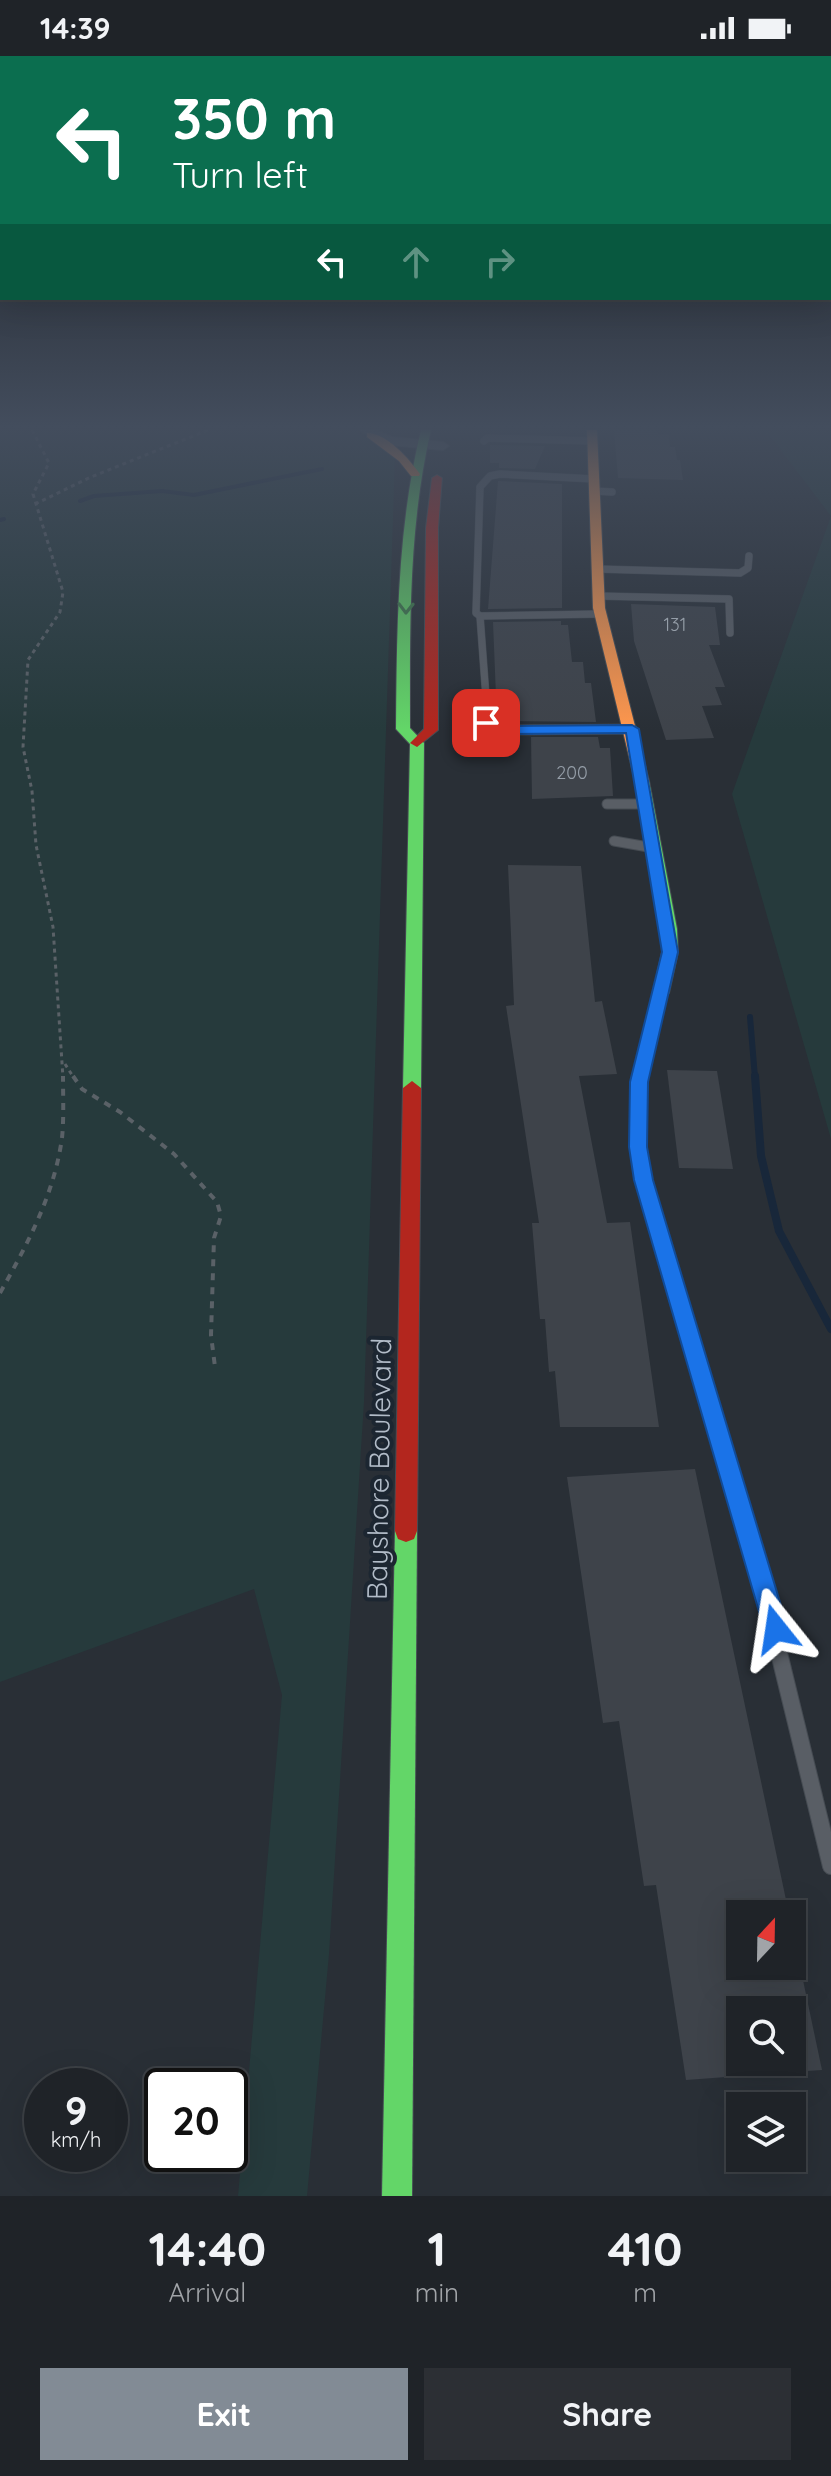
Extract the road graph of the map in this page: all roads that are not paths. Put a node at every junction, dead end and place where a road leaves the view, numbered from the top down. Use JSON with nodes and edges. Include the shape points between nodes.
{"nodes":[{"id":1,"x":408,"y":530,"type":"edge"},
{"id":2,"x":432,"y":530,"type":"edge"},
{"id":3,"x":479,"y":530,"type":"edge"},
{"id":4,"x":598,"y":530,"type":"edge"},
{"id":5,"x":749,"y":556,"type":"dead end"},
{"id":6,"x":597,"y":569,"type":"junction"},
{"id":7,"x":599,"y":605,"type":"junction"},
{"id":8,"x":480,"y":616,"type":"junction"},
{"id":9,"x":730,"y":633,"type":"dead end"},
{"id":10,"x":633,"y":733,"type":"junction"},
{"id":11,"x":605,"y":736,"type":"dead end"},
{"id":12,"x":417,"y":743,"type":"junction"},
{"id":13,"x":607,"y":804,"type":"dead end"},
{"id":14,"x":646,"y":804,"type":"junction"},
{"id":15,"x":614,"y":841,"type":"dead end"},
{"id":16,"x":654,"y":848,"type":"junction"},
{"id":17,"x":661,"y":993,"type":"joint"},
{"id":18,"x":831,"y":1866,"type":"edge"},
{"id":19,"x":397,"y":2196,"type":"edge"}],
"edges":[{"from":1,"to":12,"type":"main road","name":"Bayshore Boulevard","one_way":true,"via":[[403,729]]},
{"from":2,"to":12,"type":"main road","name":"Bayshore Boulevard","via":[[431,730]]},
{"from":3,"to":8,"type":"lane"},
{"from":4,"to":6,"type":"main road"},
{"from":5,"to":6,"type":"lane","via":[[748,568],[740,573]]},
{"from":6,"to":7,"type":"main road"},
{"from":7,"to":8,"type":"lane","via":[[564,617]]},
{"from":7,"to":9,"type":"lane","via":[[729,599]]},
{"from":7,"to":10,"type":"main road"},
{"from":8,"to":10,"type":"lane","via":[[486,723],[491,728]]},
{"from":10,"to":11,"type":"lane"},
{"from":10,"to":14,"type":"main road"},
{"from":12,"to":19,"type":"main road","name":"Bayshore Boulevard"},
{"from":13,"to":14,"type":"lane"},
{"from":14,"to":16,"type":"main road"},
{"from":15,"to":16,"type":"lane"},
{"from":16,"to":17,"type":"main road","via":[[670,952]]},
{"from":17,"to":18,"type":"lane","via":[[639,1082],[638,1147],[644,1180],[769,1603]]}]}
